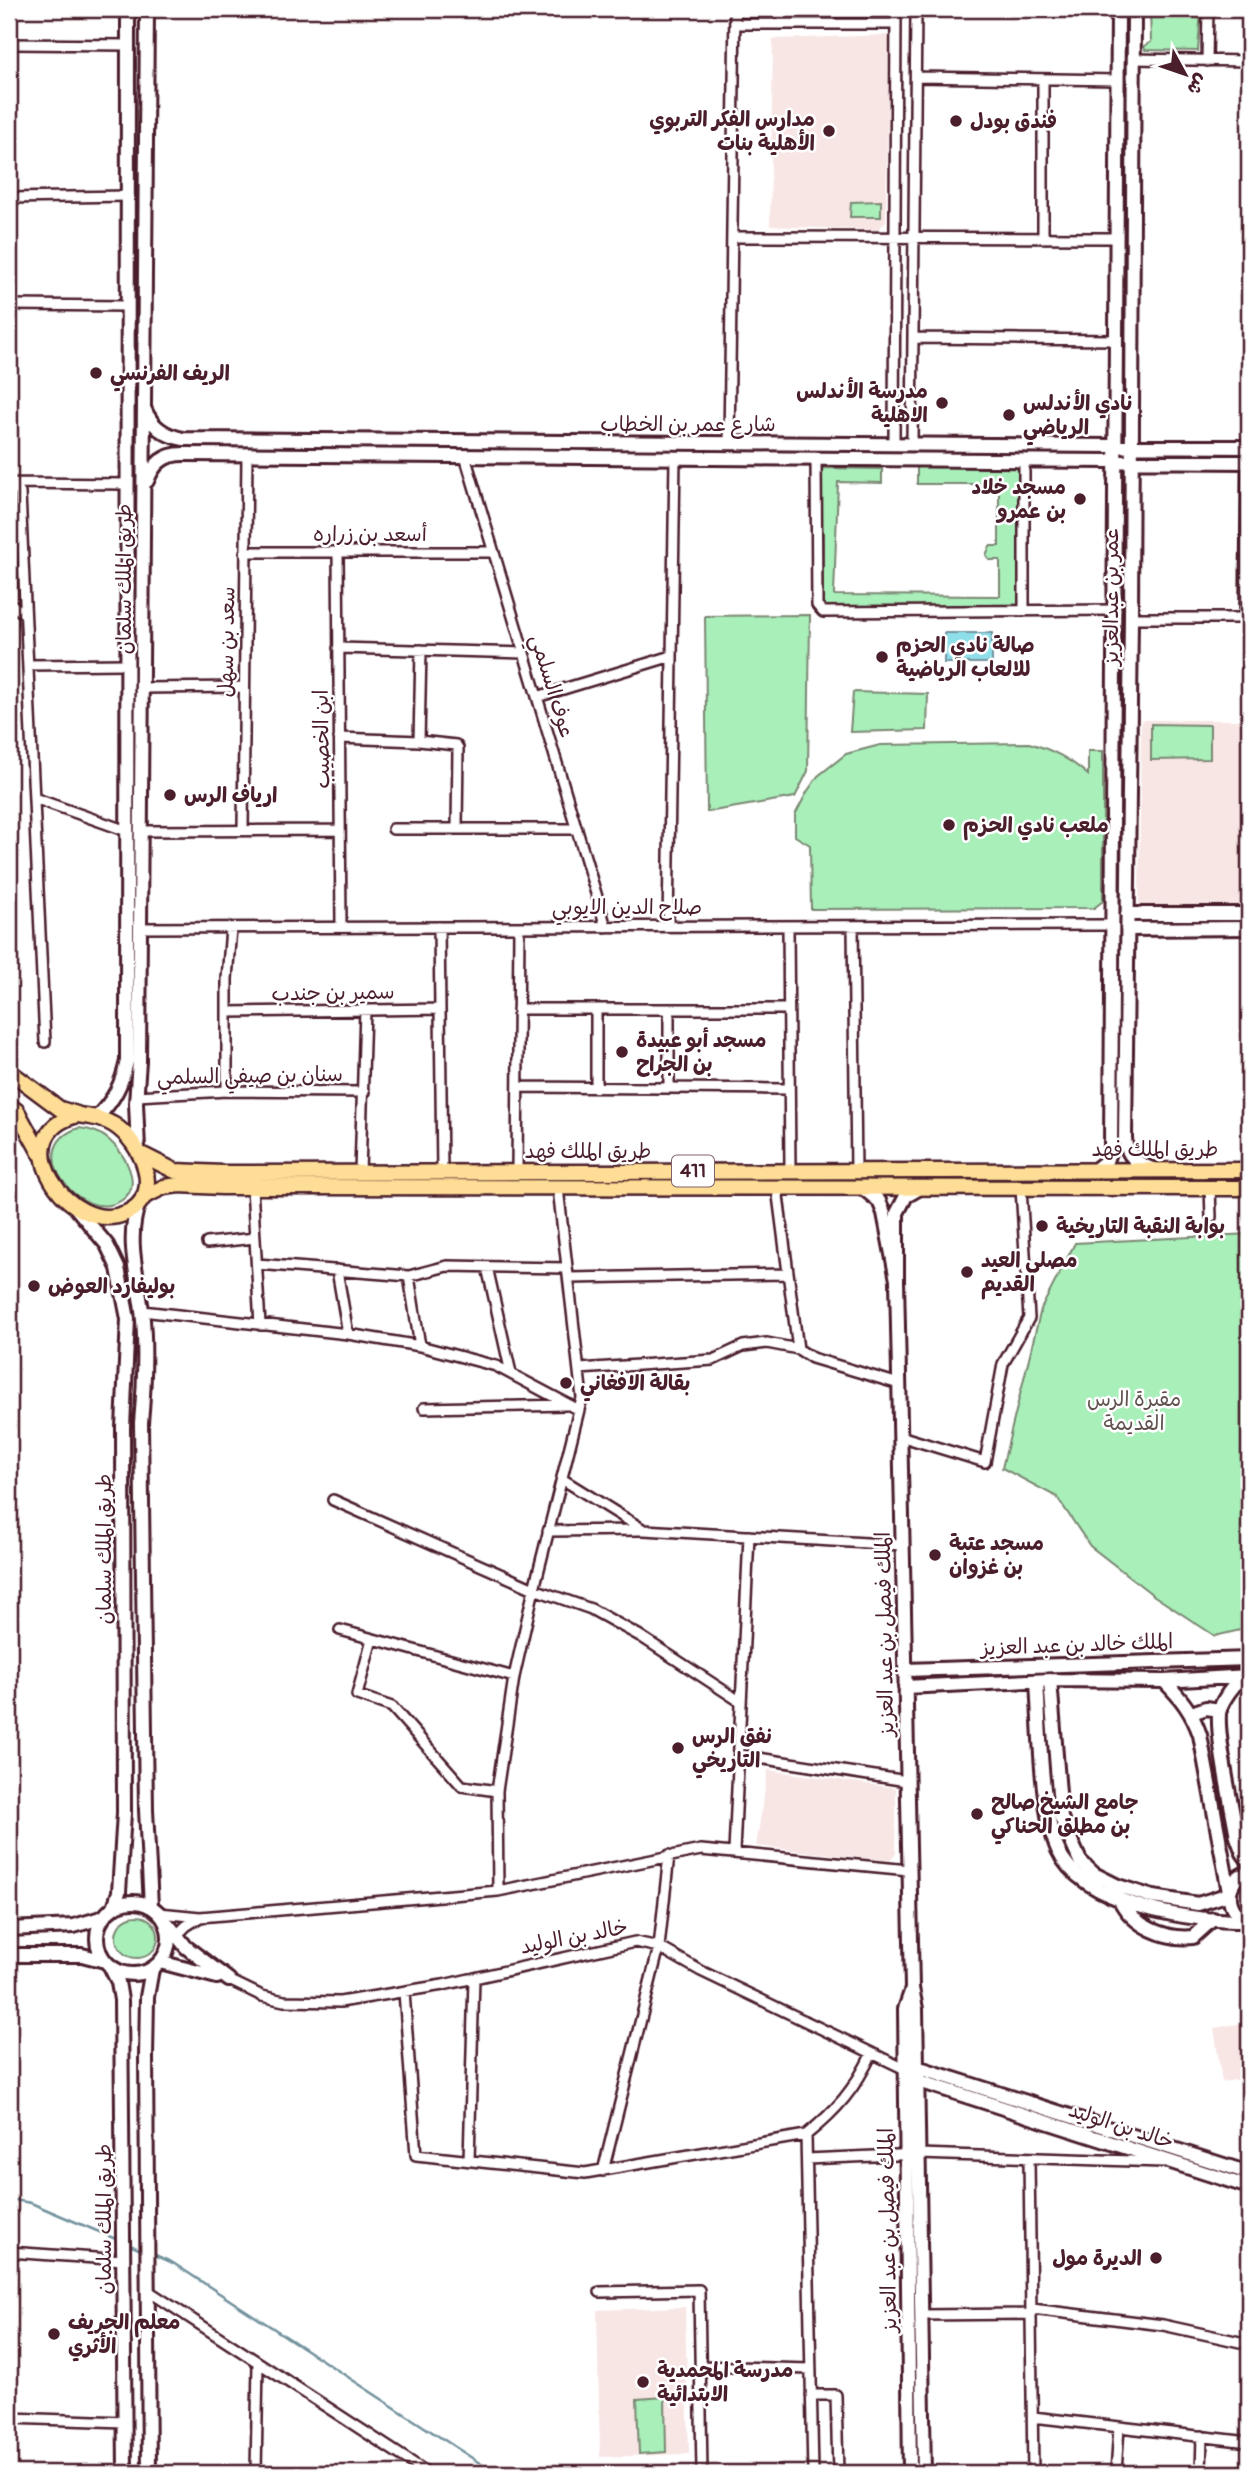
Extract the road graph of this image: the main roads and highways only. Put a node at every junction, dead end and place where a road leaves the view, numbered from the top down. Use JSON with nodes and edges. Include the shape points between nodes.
{"nodes":[{"id":1,"x":9,"y":1071,"type":"edge"},
{"id":2,"x":9,"y":1105,"type":"edge"},
{"id":3,"x":78,"y":1115,"type":"junction"},
{"id":4,"x":139,"y":1152,"type":"junction"},
{"id":5,"x":42,"y":1159,"type":"junction"},
{"id":6,"x":1249,"y":1170,"type":"edge"},
{"id":7,"x":1249,"y":1188,"type":"edge"},
{"id":8,"x":141,"y":1200,"type":"junction"}],
"edges":[{"from":1,"to":3,"type":"main road","via":[[60,1109]]},
{"from":2,"to":5,"type":"main road","via":[[17,1111]]},
{"from":3,"to":4,"type":"main road","via":[[115,1125]]},
{"from":3,"to":5,"type":"main road","via":[[50,1128],[42,1142]]},
{"from":4,"to":6,"type":"main road","name":"طريق الملك فهد","number":"411","via":[[175,1171]]},
{"from":4,"to":8,"type":"main road","via":[[147,1172]]},
{"from":5,"to":8,"type":"main road","via":[[58,1193],[92,1214],[127,1213]]},
{"from":7,"to":8,"type":"main road","name":"طريق الملك فهد","number":"411","via":[[179,1185],[164,1187]]}]}
